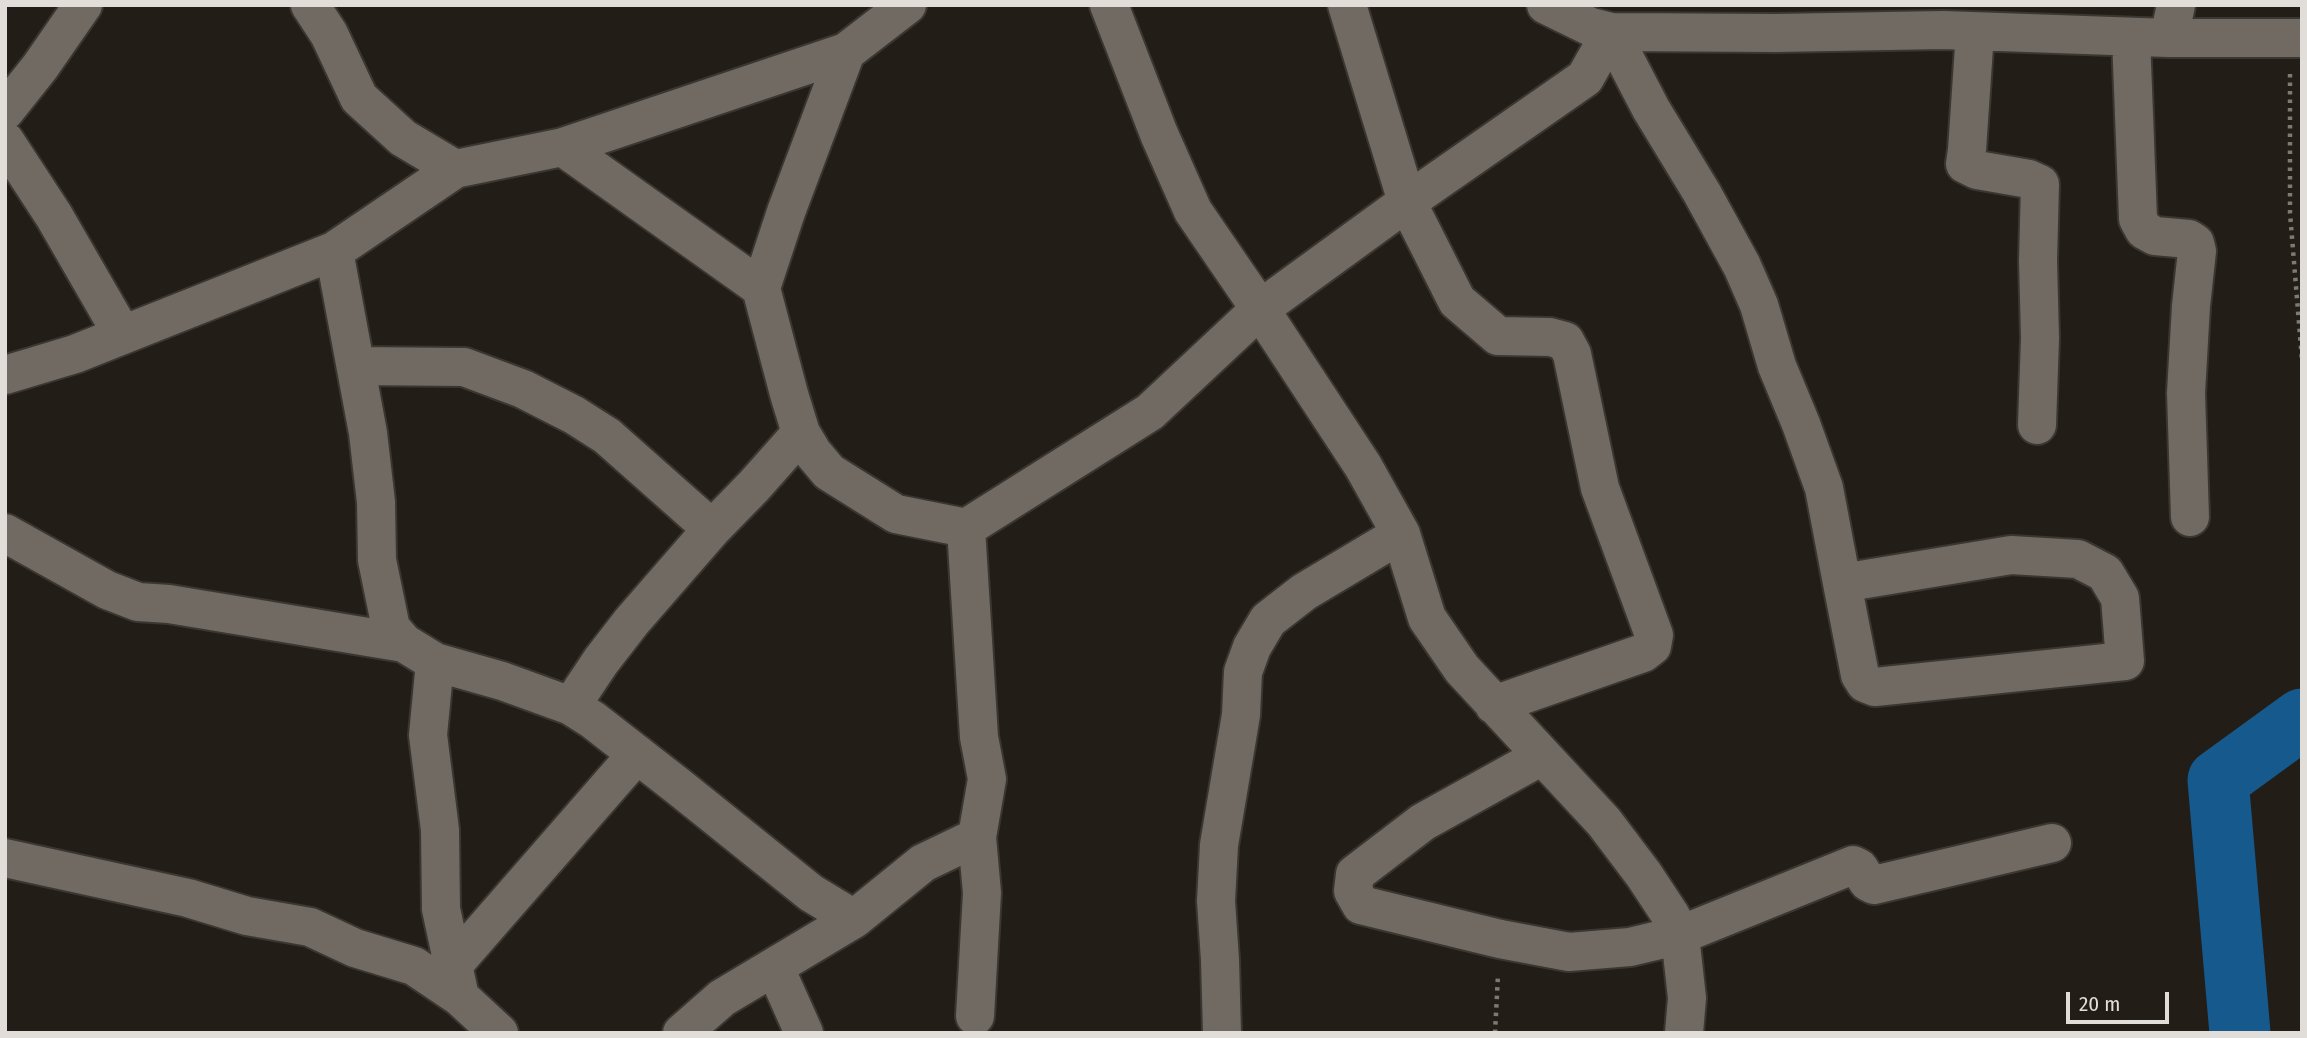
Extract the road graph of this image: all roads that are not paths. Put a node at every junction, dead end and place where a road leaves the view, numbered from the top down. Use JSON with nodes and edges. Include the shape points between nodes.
{"nodes":[{"id":1,"x":83,"y":5,"type":"edge"},
{"id":2,"x":310,"y":5,"type":"edge"},
{"id":3,"x":907,"y":5,"type":"edge"},
{"id":4,"x":1109,"y":5,"type":"edge"},
{"id":5,"x":1347,"y":5,"type":"edge"},
{"id":6,"x":1546,"y":5,"type":"edge"},
{"id":7,"x":1778,"y":19,"type":"edge"},
{"id":8,"x":1601,"y":21,"type":"edge"},
{"id":9,"x":1955,"y":22,"type":"edge"},
{"id":10,"x":2172,"y":22,"type":"edge"},
{"id":11,"x":2131,"y":37,"type":"junction"},
{"id":12,"x":2296,"y":38,"type":"edge"},
{"id":13,"x":846,"y":52,"type":"junction"},
{"id":14,"x":5,"y":111,"type":"edge"},
{"id":15,"x":5,"y":141,"type":"edge"},
{"id":16,"x":563,"y":147,"type":"junction"},
{"id":17,"x":455,"y":169,"type":"junction"},
{"id":18,"x":1407,"y":202,"type":"junction"},
{"id":19,"x":334,"y":251,"type":"junction"},
{"id":20,"x":761,"y":288,"type":"junction"},
{"id":21,"x":1260,"y":309,"type":"junction"},
{"id":22,"x":121,"y":334,"type":"junction"},
{"id":23,"x":357,"y":366,"type":"junction"},
{"id":24,"x":5,"y":375,"type":"edge"},
{"id":25,"x":2037,"y":425,"type":"dead end"},
{"id":26,"x":802,"y":433,"type":"junction"},
{"id":27,"x":2190,"y":517,"type":"dead end"},
{"id":28,"x":966,"y":528,"type":"junction"},
{"id":29,"x":712,"y":529,"type":"junction"},
{"id":30,"x":5,"y":533,"type":"edge"},
{"id":31,"x":1401,"y":534,"type":"junction"},
{"id":32,"x":1842,"y":583,"type":"junction"},
{"id":33,"x":419,"y":653,"type":"junction"},
{"id":34,"x":1494,"y":705,"type":"junction"},
{"id":35,"x":571,"y":706,"type":"junction"},
{"id":36,"x":636,"y":754,"type":"junction"},
{"id":37,"x":1542,"y":756,"type":"junction"},
{"id":38,"x":977,"y":837,"type":"junction"},
{"id":39,"x":2052,"y":843,"type":"dead end"},
{"id":40,"x":5,"y":858,"type":"edge"},
{"id":41,"x":854,"y":919,"type":"junction"},
{"id":42,"x":1680,"y":935,"type":"junction"},
{"id":43,"x":775,"y":968,"type":"junction"},
{"id":44,"x":457,"y":980,"type":"junction"},
{"id":45,"x":975,"y":1016,"type":"dead end"},
{"id":46,"x":499,"y":1033,"type":"edge"},
{"id":47,"x":682,"y":1033,"type":"edge"},
{"id":48,"x":804,"y":1033,"type":"edge"},
{"id":49,"x":1222,"y":1033,"type":"edge"},
{"id":50,"x":1684,"y":1033,"type":"edge"}],
"edges":[{"from":1,"to":14,"type":"street"},
{"from":2,"to":17,"type":"street","via":[[359,98],[403,138]]},
{"from":3,"to":13,"type":"street"},
{"from":4,"to":21,"type":"street","via":[[1192,211]]},
{"from":5,"to":18,"type":"street"},
{"from":6,"to":8,"type":"street"},
{"from":7,"to":8,"type":"street"},
{"from":7,"to":9,"type":"street"},
{"from":8,"to":18,"type":"street","via":[[1585,78]]},
{"from":8,"to":32,"type":"street","via":[[1702,193],[1759,305],[1824,488]]},
{"from":9,"to":11,"type":"street"},
{"from":9,"to":25,"type":"street","via":[[1968,150],[1965,163],[1977,170],[2040,184]]},
{"from":10,"to":11,"type":"street"},
{"from":10,"to":12,"type":"street"},
{"from":11,"to":27,"type":"street","via":[[2138,219],[2144,230],[2155,236],[2189,239],[2197,251],[2186,393]]},
{"from":13,"to":16,"type":"street"},
{"from":13,"to":20,"type":"street"},
{"from":15,"to":22,"type":"street"},
{"from":16,"to":17,"type":"street"},
{"from":16,"to":20,"type":"street"},
{"from":17,"to":19,"type":"street"},
{"from":18,"to":21,"type":"street"},
{"from":18,"to":34,"type":"street","via":[[1457,301],[1498,336],[1565,341],[1572,354],[1600,488],[1654,635],[1652,646],[1643,653]]},
{"from":19,"to":22,"type":"street"},
{"from":19,"to":23,"type":"street"},
{"from":20,"to":26,"type":"street"},
{"from":21,"to":28,"type":"street","via":[[1150,412]]},
{"from":21,"to":31,"type":"street","via":[[1363,466]]},
{"from":22,"to":24,"type":"street","via":[[75,354]]},
{"from":23,"to":29,"type":"street","via":[[464,368],[523,388],[607,436]]},
{"from":23,"to":33,"type":"street","via":[[376,502],[377,560],[391,628]]},
{"from":26,"to":28,"type":"street","via":[[829,472],[896,514]]},
{"from":26,"to":29,"type":"street"},
{"from":28,"to":38,"type":"street","via":[[979,737],[987,779]]},
{"from":29,"to":35,"type":"street","via":[[632,621]]},
{"from":30,"to":33,"type":"street","via":[[107,590],[138,602],[169,604]]},
{"from":31,"to":34,"type":"street","via":[[1427,618]]},
{"from":31,"to":49,"type":"street","via":[[1304,592],[1268,620],[1243,672],[1241,715],[1219,845],[1216,901]]},
{"from":32,"to":32,"type":"street","via":[[2011,555],[2078,559],[2105,573],[2120,598],[2125,661],[1875,687],[1865,684],[1860,675]]},
{"from":33,"to":35,"type":"street"},
{"from":33,"to":44,"type":"street","via":[[440,830],[441,909]]},
{"from":34,"to":37,"type":"street"},
{"from":35,"to":36,"type":"street"},
{"from":36,"to":41,"type":"street","via":[[811,893]]},
{"from":36,"to":44,"type":"street"},
{"from":37,"to":42,"type":"street","via":[[1604,822],[1644,875]]},
{"from":37,"to":42,"type":"street","via":[[1423,822],[1355,874],[1353,891],[1361,905],[1569,952],[1630,947]]},
{"from":38,"to":41,"type":"street","via":[[923,863]]},
{"from":38,"to":45,"type":"street","via":[[982,893]]},
{"from":39,"to":42,"type":"street","via":[[1874,885],[1853,865]]},
{"from":40,"to":44,"type":"street","via":[[310,927],[355,948]]},
{"from":41,"to":43,"type":"street"},
{"from":42,"to":50,"type":"street","via":[[1687,998]]},
{"from":43,"to":47,"type":"street","via":[[722,998]]},
{"from":43,"to":48,"type":"street"},
{"from":44,"to":46,"type":"street"}]}
